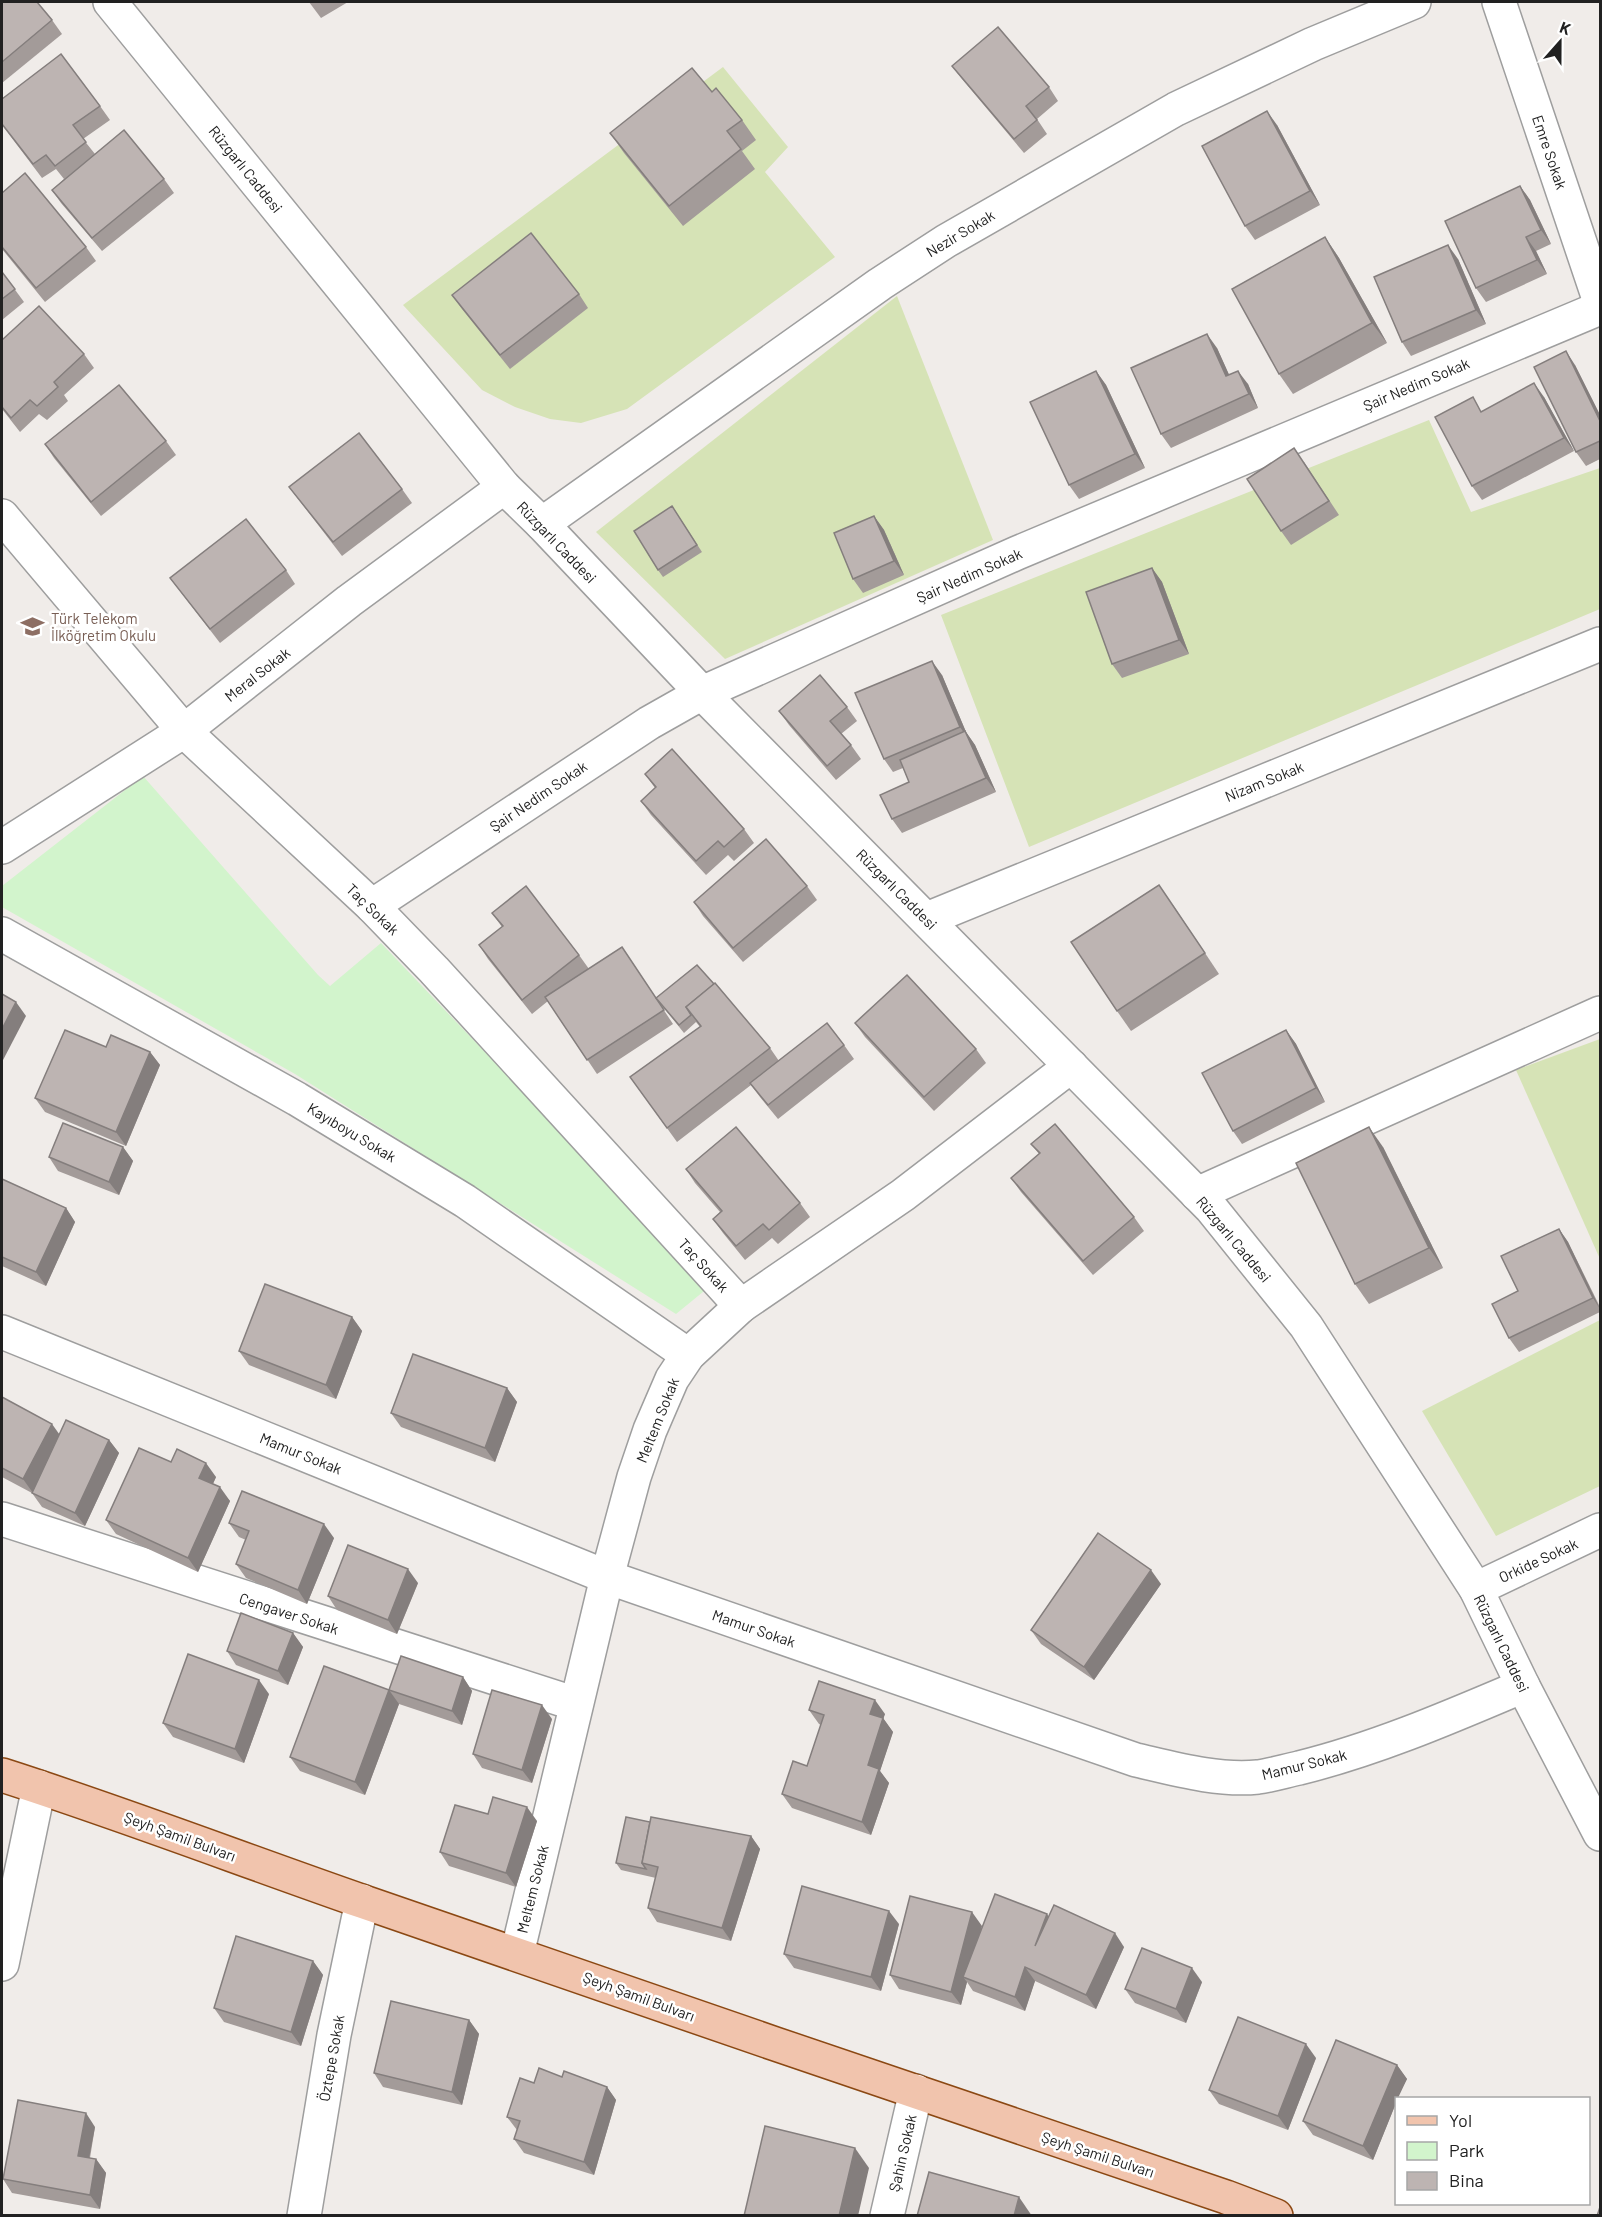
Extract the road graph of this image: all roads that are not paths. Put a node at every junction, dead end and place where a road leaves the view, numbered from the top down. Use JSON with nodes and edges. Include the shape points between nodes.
{"nodes":[{"id":1,"x":110,"y":2,"type":"edge"},
{"id":2,"x":1414,"y":2,"type":"edge"},
{"id":3,"x":1499,"y":2,"type":"edge"},
{"id":4,"x":1600,"y":302,"type":"edge"},
{"id":5,"x":1600,"y":308,"type":"edge"},
{"id":6,"x":504,"y":487,"type":"junction"},
{"id":7,"x":2,"y":516,"type":"edge"},
{"id":8,"x":542,"y":524,"type":"junction"},
{"id":9,"x":1600,"y":644,"type":"edge"},
{"id":10,"x":702,"y":693,"type":"junction"},
{"id":11,"x":184,"y":731,"type":"junction"},
{"id":12,"x":2,"y":847,"type":"edge"},
{"id":13,"x":372,"y":906,"type":"junction"},
{"id":14,"x":927,"y":919,"type":"junction"},
{"id":15,"x":2,"y":934,"type":"edge"},
{"id":16,"x":1600,"y":1013,"type":"edge"},
{"id":17,"x":1071,"y":1066,"type":"junction"},
{"id":18,"x":1197,"y":1194,"type":"junction"},
{"id":19,"x":741,"y":1306,"type":"junction"},
{"id":20,"x":2,"y":1332,"type":"edge"},
{"id":21,"x":688,"y":1355,"type":"junction"},
{"id":22,"x":2,"y":1519,"type":"edge"},
{"id":23,"x":1600,"y":1530,"type":"edge"},
{"id":24,"x":607,"y":1577,"type":"junction"},
{"id":25,"x":1476,"y":1589,"type":"junction"},
{"id":26,"x":1523,"y":1686,"type":"junction"},
{"id":27,"x":576,"y":1704,"type":"junction"},
{"id":28,"x":2,"y":1775,"type":"edge"},
{"id":29,"x":39,"y":1787,"type":"junction"},
{"id":30,"x":1600,"y":1834,"type":"edge"},
{"id":31,"x":362,"y":1901,"type":"junction"},
{"id":32,"x":517,"y":1954,"type":"junction"},
{"id":33,"x":2,"y":1964,"type":"edge"},
{"id":34,"x":916,"y":2091,"type":"junction"},
{"id":35,"x":304,"y":2216,"type":"edge"},
{"id":36,"x":887,"y":2216,"type":"edge"},
{"id":37,"x":1276,"y":2216,"type":"edge"}],
"edges":[{"from":1,"to":6,"type":"street","name":"Rüzgarlı Caddesi"},
{"from":2,"to":8,"type":"street","name":"Nezir Sokak","via":[[1313,44],[1176,109],[946,241]]},
{"from":3,"to":4,"type":"street","name":"Emre Sokak"},
{"from":5,"to":10,"type":"street","name":"Şair Nedim Sokak","via":[[1028,549]]},
{"from":6,"to":8,"type":"street","name":"Rüzgarlı Caddesi"},
{"from":6,"to":11,"type":"street","name":"Meral Sokak","via":[[349,601]]},
{"from":7,"to":11,"type":"street","name":"Taç Sokak"},
{"from":8,"to":10,"type":"street","name":"Rüzgarlı Caddesi"},
{"from":9,"to":14,"type":"street","name":"Nizam Sokak"},
{"from":10,"to":13,"type":"street","name":"Şair Nedim Sokak","via":[[649,723]]},
{"from":10,"to":14,"type":"street","name":"Rüzgarlı Caddesi"},
{"from":11,"to":12,"type":"street","name":"Meral Sokak"},
{"from":11,"to":13,"type":"street","name":"Taç Sokak"},
{"from":13,"to":19,"type":"street","name":"Taç Sokak"},
{"from":14,"to":17,"type":"street","name":"Rüzgarlı Caddesi"},
{"from":15,"to":21,"type":"street","name":"Kayıboyu Sokak","via":[[297,1099],[465,1201]]},
{"from":16,"to":18,"type":"street"},
{"from":17,"to":18,"type":"street","name":"Rüzgarlı Caddesi"},
{"from":17,"to":19,"type":"street","name":"Meltem Sokak","via":[[903,1195]]},
{"from":18,"to":25,"type":"street","name":"Rüzgarlı Caddesi","via":[[1306,1326]]},
{"from":19,"to":21,"type":"street","name":"Meltem Sokak"},
{"from":20,"to":24,"type":"street","name":"Mamur Sokak"},
{"from":21,"to":24,"type":"street","name":"Meltem Sokak","via":[[672,1379],[650,1430]]},
{"from":22,"to":27,"type":"street","name":"Cengaver Sokak"},
{"from":23,"to":25,"type":"street","name":"Orkide Sokak"},
{"from":24,"to":26,"type":"street","name":"Mamur Sokak","via":[[1136,1760],[1225,1777],[1258,1777],[1330,1760],[1424,1728]]},
{"from":24,"to":27,"type":"street","name":"Meltem Sokak"},
{"from":25,"to":26,"type":"street","name":"Rüzgarlı Caddesi"},
{"from":26,"to":30,"type":"street","name":"Rüzgarlı Caddesi"},
{"from":27,"to":32,"type":"street","name":"Meltem Sokak"},
{"from":28,"to":29,"type":"main road","name":"Şeyh Şamil Bulvarı"},
{"from":29,"to":31,"type":"main road","name":"Şeyh Şamil Bulvarı"},
{"from":29,"to":33,"type":"street"},
{"from":31,"to":32,"type":"main road","name":"Şeyh Şamil Bulvarı"},
{"from":31,"to":35,"type":"street","name":"Öztepe Sokak","via":[[334,2035]]},
{"from":32,"to":34,"type":"main road","name":"Şeyh Şamil Bulvarı"},
{"from":34,"to":36,"type":"street","name":"Şahin Sokak"},
{"from":34,"to":37,"type":"main road","name":"Şeyh Şamil Bulvarı"}]}
